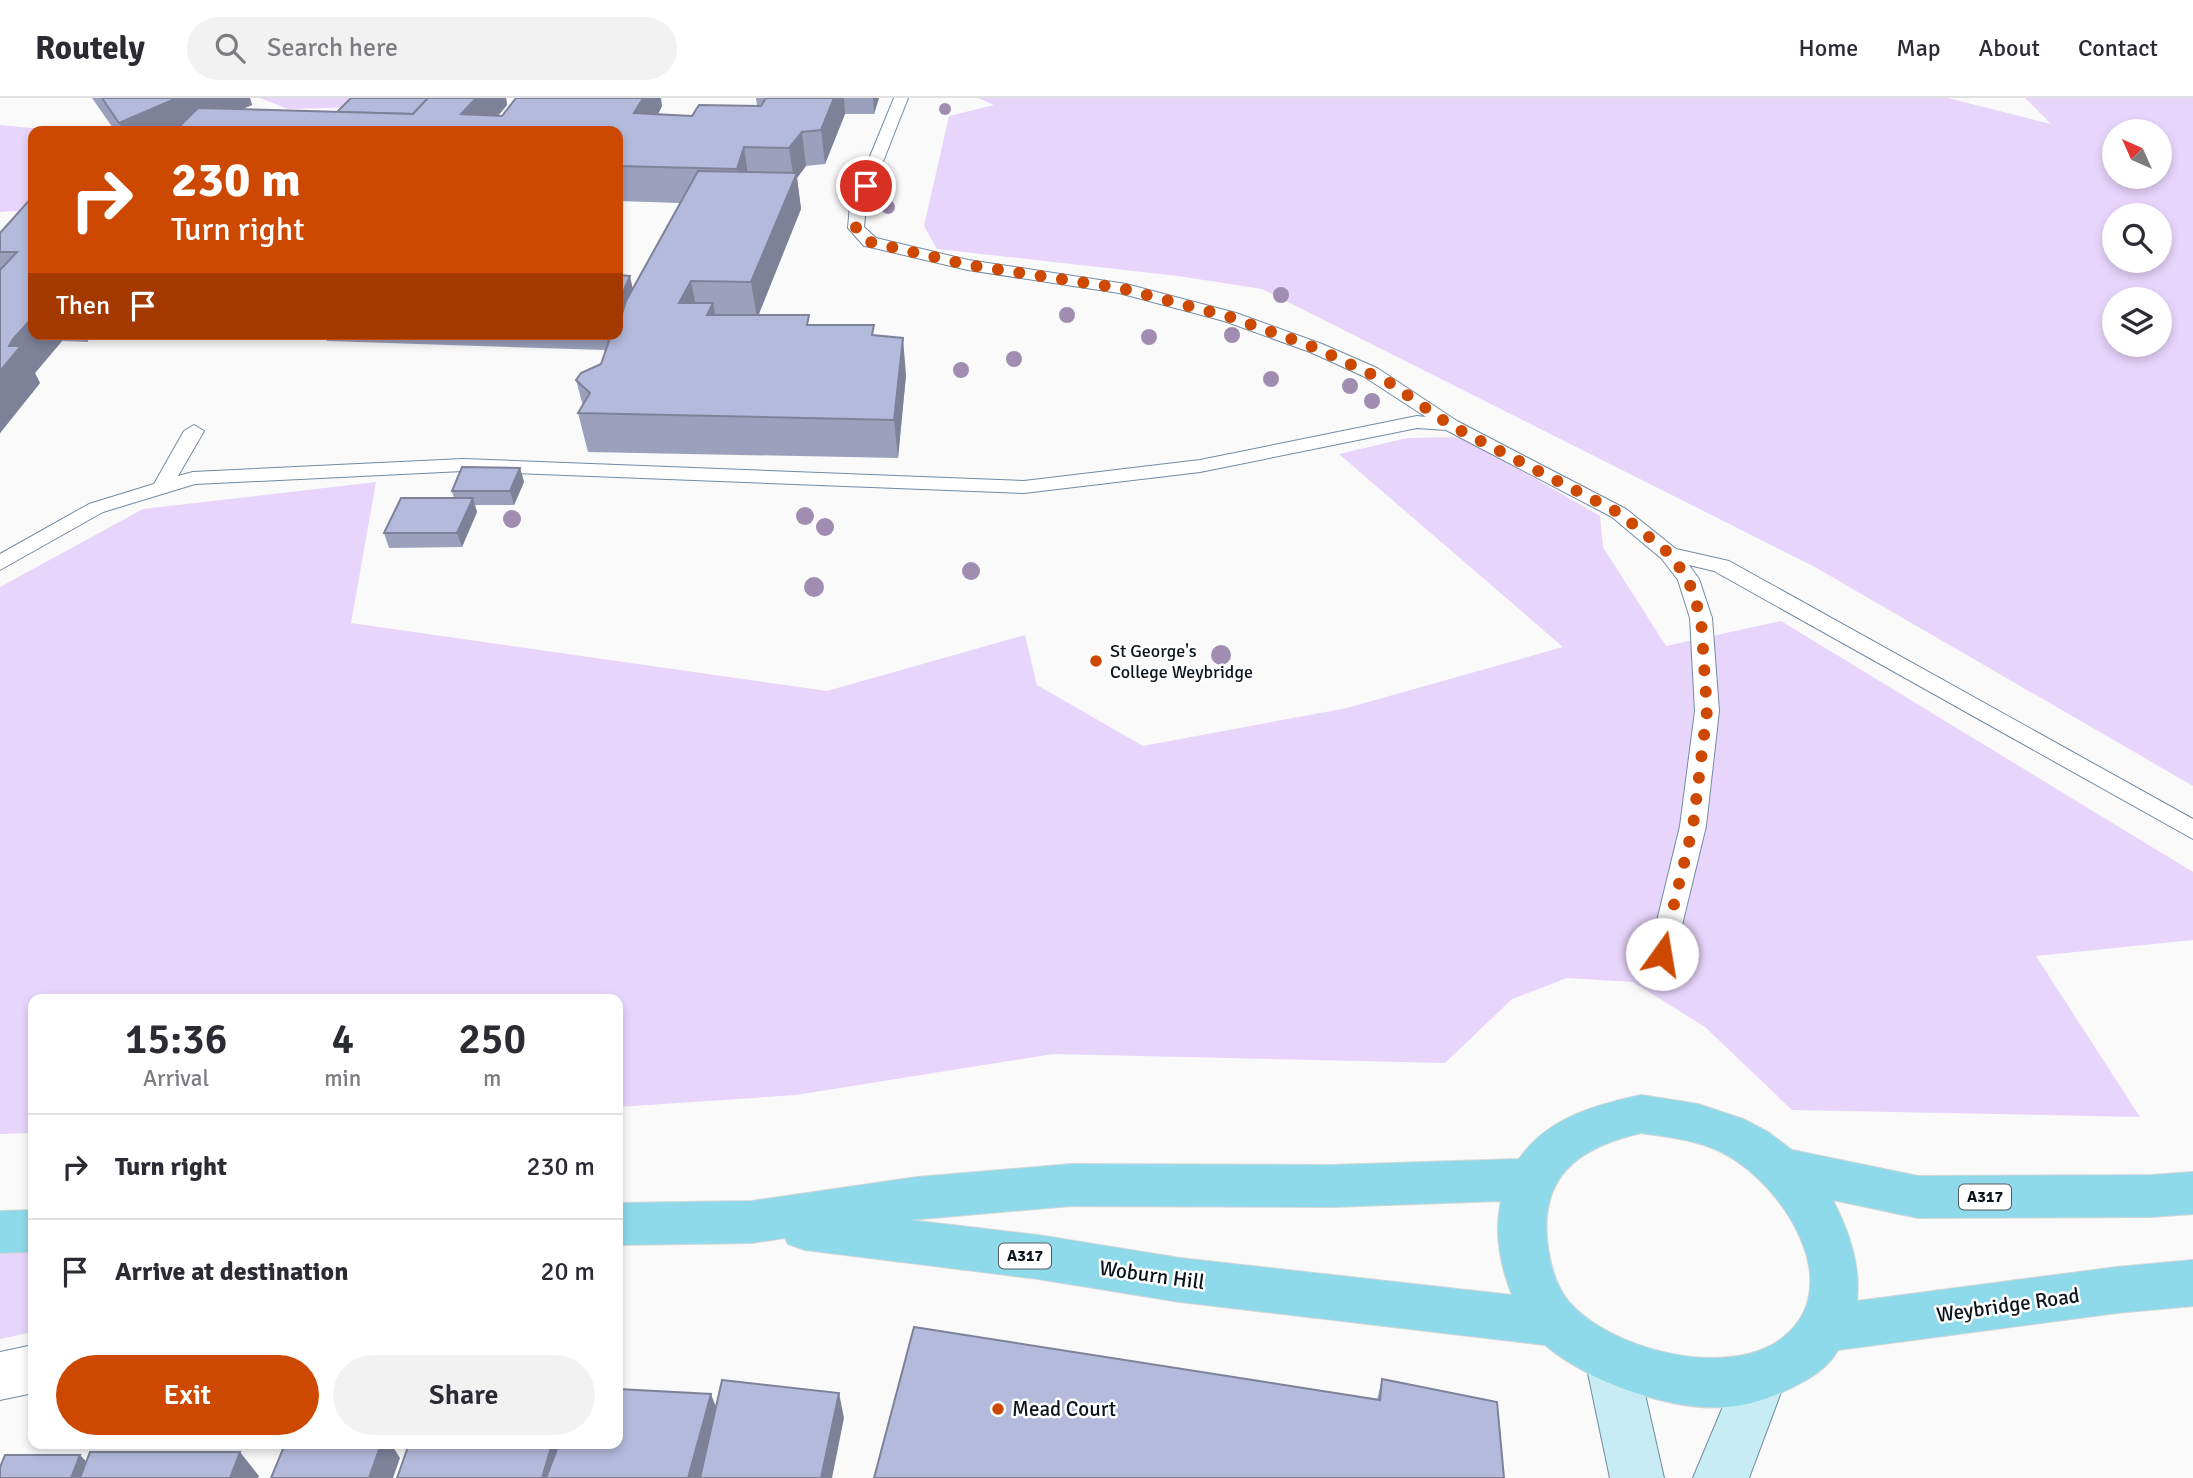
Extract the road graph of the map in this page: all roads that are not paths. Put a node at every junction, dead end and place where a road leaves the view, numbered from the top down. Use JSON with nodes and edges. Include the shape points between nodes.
{"nodes":[{"id":1,"x":901,"y":98,"type":"edge"},
{"id":2,"x":1450,"y":425,"type":"junction"},
{"id":3,"x":194,"y":431,"type":"dead end"},
{"id":4,"x":163,"y":485,"type":"junction"},
{"id":5,"x":1670,"y":554,"type":"junction"},
{"id":6,"x":0,"y":563,"type":"edge"},
{"id":7,"x":2193,"y":830,"type":"edge"},
{"id":8,"x":1662,"y":954,"type":"dead end"},
{"id":9,"x":1779,"y":1168,"type":"junction"},
{"id":10,"x":1531,"y":1179,"type":"junction"},
{"id":11,"x":2193,"y":1193,"type":"edge"},
{"id":12,"x":751,"y":1222,"type":"junction"},
{"id":13,"x":623,"y":1224,"type":"edge"},
{"id":14,"x":28,"y":1231,"type":"edge"},
{"id":15,"x":0,"y":1232,"type":"edge"},
{"id":16,"x":2193,"y":1283,"type":"edge"},
{"id":17,"x":1555,"y":1323,"type":"junction"},
{"id":18,"x":1824,"y":1329,"type":"junction"},
{"id":19,"x":1611,"y":1359,"type":"junction"},
{"id":20,"x":28,"y":1370,"type":"edge"},
{"id":21,"x":0,"y":1376,"type":"edge"},
{"id":22,"x":1761,"y":1376,"type":"junction"},
{"id":23,"x":1637,"y":1478,"type":"edge"},
{"id":24,"x":1720,"y":1478,"type":"edge"}],
"edges":[{"from":1,"to":2,"type":"lane","via":[[858,205],[856,228],[870,242],[968,265],[1120,288],[1230,317],[1370,372]]},
{"from":2,"to":4,"type":"lane","via":[[1417,422],[1200,466],[1024,486],[463,465],[193,478]]},
{"from":2,"to":5,"type":"lane","via":[[1619,513]]},
{"from":3,"to":4,"type":"lane"},
{"from":4,"to":6,"type":"lane","via":[[96,508]]},
{"from":5,"to":7,"type":"lane","via":[[1721,566]]},
{"from":5,"to":8,"type":"lane","via":[[1688,579],[1701,618],[1707,711],[1693,826]]},
{"from":9,"to":10,"type":"main road","via":[[1749,1144],[1726,1134],[1692,1122],[1640,1115],[1608,1119],[1572,1137],[1549,1153]]},
{"from":9,"to":11,"type":"main road","number":"A317","via":[[1918,1197]]},
{"from":9,"to":18,"type":"main road","via":[[1809,1203],[1828,1252],[1833,1305]]},
{"from":10,"to":12,"type":"main road","name":"Woburn Hill","number":"A317","via":[[1331,1186],[1071,1185],[917,1198]]},
{"from":10,"to":17,"type":"main road","via":[[1524,1207],[1524,1251],[1531,1279]]},
{"from":12,"to":13,"type":"main road","name":"Woburn Hill","number":"A317"},
{"from":12,"to":17,"type":"main road","name":"Woburn Hill","number":"A317","via":[[1038,1257],[1192,1282]]},
{"from":14,"to":15,"type":"main road"},
{"from":16,"to":18,"type":"main road","name":"Weybridge Road"},
{"from":17,"to":19,"type":"main road"},
{"from":18,"to":22,"type":"main road","via":[[1800,1356]]},
{"from":19,"to":22,"type":"main road","via":[[1689,1380],[1723,1382]]},
{"from":19,"to":23,"type":"main road"},
{"from":20,"to":21,"type":"street"},
{"from":22,"to":24,"type":"main road"}]}
